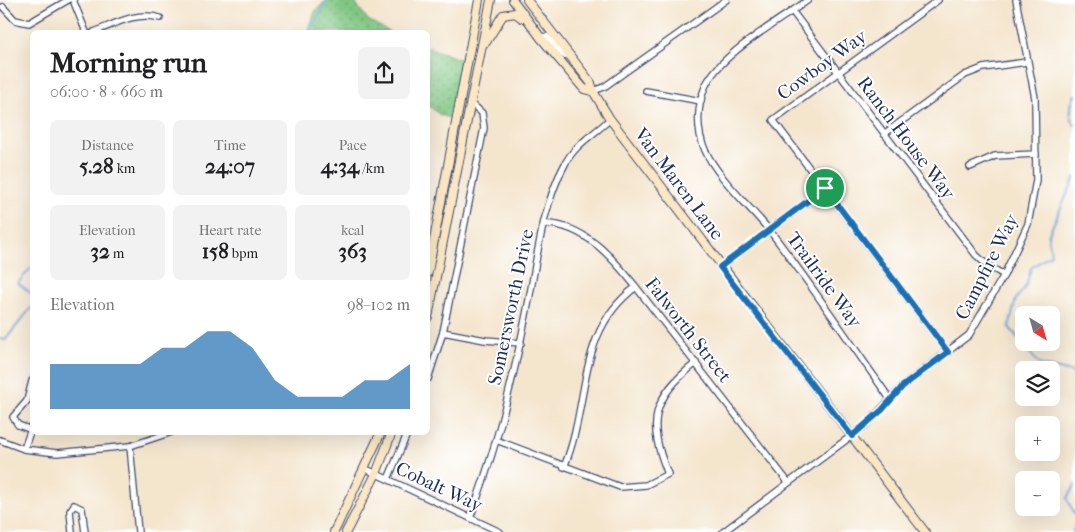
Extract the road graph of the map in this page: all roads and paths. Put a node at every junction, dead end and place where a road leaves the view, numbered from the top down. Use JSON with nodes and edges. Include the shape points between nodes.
{"nodes":[{"id":1,"x":68,"y":0,"type":"edge"},
{"id":2,"x":73,"y":0,"type":"edge"},
{"id":3,"x":480,"y":0,"type":"edge"},
{"id":4,"x":491,"y":0,"type":"edge"},
{"id":5,"x":512,"y":0,"type":"edge"},
{"id":6,"x":526,"y":0,"type":"edge"},
{"id":7,"x":726,"y":0,"type":"edge"},
{"id":8,"x":808,"y":0,"type":"edge"},
{"id":9,"x":938,"y":0,"type":"edge"},
{"id":10,"x":1016,"y":0,"type":"edge"},
{"id":11,"x":2,"y":7,"type":"dead end"},
{"id":12,"x":792,"y":11,"type":"junction"},
{"id":13,"x":160,"y":18,"type":"dead end"},
{"id":14,"x":529,"y":23,"type":"junction"},
{"id":15,"x":85,"y":30,"type":"edge"},
{"id":16,"x":100,"y":30,"type":"edge"},
{"id":17,"x":540,"y":38,"type":"junction"},
{"id":18,"x":483,"y":48,"type":"junction"},
{"id":19,"x":569,"y":55,"type":"junction"},
{"id":20,"x":1027,"y":62,"type":"junction"},
{"id":21,"x":836,"y":72,"type":"junction"},
{"id":22,"x":593,"y":91,"type":"junction"},
{"id":23,"x":646,"y":91,"type":"dead end"},
{"id":24,"x":700,"y":101,"type":"junction"},
{"id":25,"x":472,"y":104,"type":"junction"},
{"id":26,"x":610,"y":119,"type":"junction"},
{"id":27,"x":884,"y":134,"type":"junction"},
{"id":28,"x":1036,"y":154,"type":"junction"},
{"id":29,"x":970,"y":167,"type":"dead end"},
{"id":30,"x":825,"y":188,"type":"junction"},
{"id":31,"x":545,"y":224,"type":"junction"},
{"id":32,"x":770,"y":230,"type":"junction"},
{"id":33,"x":430,"y":262,"type":"edge"},
{"id":34,"x":720,"y":267,"type":"junction"},
{"id":35,"x":1004,"y":275,"type":"junction"},
{"id":36,"x":636,"y":286,"type":"junction"},
{"id":37,"x":430,"y":307,"type":"edge"},
{"id":38,"x":443,"y":332,"type":"junction"},
{"id":39,"x":520,"y":343,"type":"junction"},
{"id":40,"x":948,"y":352,"type":"junction"},
{"id":41,"x":696,"y":363,"type":"junction"},
{"id":42,"x":430,"y":373,"type":"edge"},
{"id":43,"x":30,"y":389,"type":"edge"},
{"id":44,"x":890,"y":399,"type":"junction"},
{"id":45,"x":30,"y":428,"type":"edge"},
{"id":46,"x":30,"y":434,"type":"edge"},
{"id":47,"x":163,"y":435,"type":"edge"},
{"id":48,"x":380,"y":435,"type":"edge"},
{"id":49,"x":391,"y":435,"type":"edge"},
{"id":50,"x":407,"y":435,"type":"edge"},
{"id":51,"x":852,"y":436,"type":"junction"},
{"id":52,"x":0,"y":440,"type":"edge"},
{"id":53,"x":496,"y":440,"type":"junction"},
{"id":54,"x":130,"y":446,"type":"junction"},
{"id":55,"x":24,"y":449,"type":"junction"},
{"id":56,"x":564,"y":467,"type":"junction"},
{"id":57,"x":366,"y":469,"type":"junction"},
{"id":58,"x":376,"y":474,"type":"junction"},
{"id":59,"x":388,"y":480,"type":"junction"},
{"id":60,"x":788,"y":482,"type":"junction"},
{"id":61,"x":470,"y":518,"type":"junction"},
{"id":62,"x":72,"y":532,"type":"edge"},
{"id":63,"x":84,"y":532,"type":"edge"},
{"id":64,"x":138,"y":532,"type":"edge"},
{"id":65,"x":334,"y":532,"type":"edge"},
{"id":66,"x":346,"y":532,"type":"edge"},
{"id":67,"x":500,"y":532,"type":"edge"},
{"id":68,"x":723,"y":532,"type":"edge"},
{"id":69,"x":924,"y":532,"type":"edge"}],
"edges":[{"from":1,"to":11,"type":"street","via":[[29,23],[15,20]]},
{"from":2,"to":15,"type":"street"},
{"from":3,"to":33,"type":"main road"},
{"from":4,"to":18,"type":"main road"},
{"from":5,"to":14,"type":"main road","name":"Van Maren Lane"},
{"from":6,"to":19,"type":"main road","name":"Van Maren Lane"},
{"from":7,"to":22,"type":"street","via":[[604,87]]},
{"from":8,"to":12,"type":"street","name":"Trailride Way"},
{"from":9,"to":21,"type":"street","name":"Cowboy Way"},
{"from":10,"to":20,"type":"street","name":"Campfire Way"},
{"from":12,"to":21,"type":"street","name":"Ranch House Way"},
{"from":12,"to":24,"type":"street","name":"Trailride Way","via":[[719,65]]},
{"from":13,"to":16,"type":"street","via":[[139,16]]},
{"from":14,"to":17,"type":"main road","name":"Van Maren Lane"},
{"from":14,"to":18,"type":"main road","via":[[515,13],[503,15]]},
{"from":17,"to":19,"type":"street","via":[[546,37],[562,54]]},
{"from":17,"to":22,"type":"main road","name":"Van Maren Lane","via":[[584,89]]},
{"from":18,"to":25,"type":"main road"},
{"from":19,"to":22,"type":"main road","name":"Van Maren Lane","via":[[591,83]]},
{"from":20,"to":27,"type":"street","via":[[983,68],[965,75]]},
{"from":20,"to":28,"type":"street","name":"Campfire Way","via":[[1036,110]]},
{"from":21,"to":27,"type":"street","name":"Ranch House Way"},
{"from":21,"to":30,"type":"street","name":"Cowboy Way","via":[[774,120]]},
{"from":22,"to":26,"type":"main road","name":"Van Maren Lane"},
{"from":23,"to":24,"type":"street"},
{"from":24,"to":32,"type":"street","name":"Trailride Way","via":[[699,126],[711,161]]},
{"from":25,"to":37,"type":"main road"},
{"from":25,"to":38,"type":"street","via":[[482,113],[484,128]]},
{"from":26,"to":31,"type":"street","name":"Somersworth Drive","via":[[577,147],[565,163],[553,191]]},
{"from":26,"to":34,"type":"main road","name":"Van Maren Lane"},
{"from":27,"to":35,"type":"street","name":"Ranch House Way","via":[[976,255]]},
{"from":28,"to":29,"type":"street","via":[[995,156]]},
{"from":28,"to":35,"type":"street","name":"Campfire Way","via":[[1032,210]]},
{"from":30,"to":32,"type":"street"},
{"from":30,"to":40,"type":"street"},
{"from":31,"to":36,"type":"street","name":"Falworth Street","via":[[557,224],[598,246]]},
{"from":31,"to":39,"type":"street","name":"Somersworth Drive"},
{"from":32,"to":34,"type":"street"},
{"from":32,"to":44,"type":"street","name":"Trailride Way"},
{"from":34,"to":51,"type":"main road","name":"Van Maren Lane"},
{"from":35,"to":40,"type":"street","name":"Campfire Way","via":[[975,327]]},
{"from":36,"to":41,"type":"street","name":"Falworth Street"},
{"from":36,"to":56,"type":"street","via":[[616,304],[596,335],[573,442]]},
{"from":38,"to":39,"type":"street"},
{"from":38,"to":42,"type":"street"},
{"from":39,"to":53,"type":"street","name":"Somersworth Drive"},
{"from":40,"to":44,"type":"street","name":"Campfire Way"},
{"from":41,"to":56,"type":"street","via":[[670,387],[657,412],[656,439],[668,474],[646,485],[630,488]]},
{"from":41,"to":60,"type":"street","name":"Falworth Street"},
{"from":43,"to":45,"type":"street","via":[[27,401],[13,417],[18,425]]},
{"from":44,"to":51,"type":"street","name":"Campfire Way"},
{"from":46,"to":55,"type":"street"},
{"from":47,"to":54,"type":"street"},
{"from":48,"to":57,"type":"main road"},
{"from":49,"to":58,"type":"main road"},
{"from":50,"to":59,"type":"street"},
{"from":51,"to":60,"type":"street","name":"Campfire Way"},
{"from":51,"to":69,"type":"main road","name":"Van Maren Lane"},
{"from":52,"to":55,"type":"street"},
{"from":53,"to":56,"type":"street"},
{"from":53,"to":61,"type":"street","name":"Somersworth Drive"},
{"from":54,"to":55,"type":"street","via":[[57,452]]},
{"from":54,"to":64,"type":"street"},
{"from":57,"to":58,"type":"street","name":"Cobalt Way"},
{"from":57,"to":65,"type":"main road"},
{"from":58,"to":59,"type":"street","name":"Cobalt Way"},
{"from":58,"to":66,"type":"main road"},
{"from":59,"to":61,"type":"street","name":"Cobalt Way"},
{"from":60,"to":68,"type":"street","name":"Campfire Way"},
{"from":61,"to":67,"type":"street","name":"Cobalt Way"},
{"from":62,"to":63,"type":"street","via":[[70,511],[74,505],[82,509]]}]}
